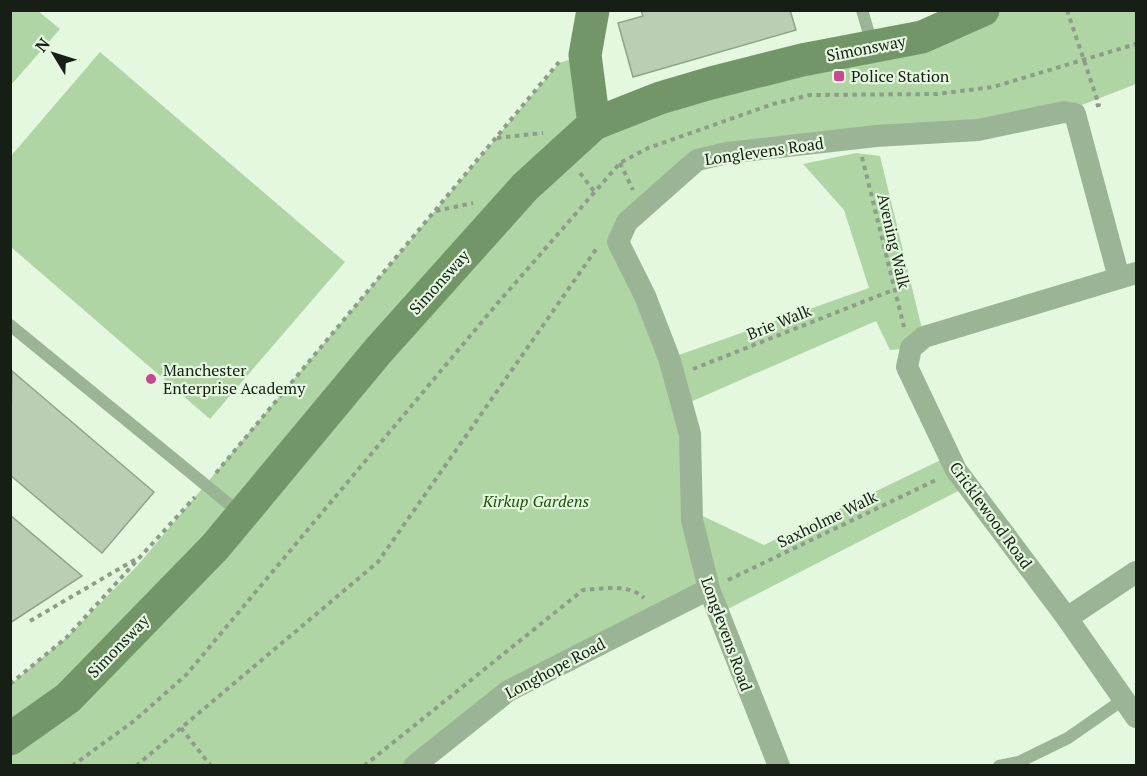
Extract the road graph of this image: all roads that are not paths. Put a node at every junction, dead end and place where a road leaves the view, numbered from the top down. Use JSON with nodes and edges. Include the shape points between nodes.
{"nodes":[{"id":1,"x":593,"y":10,"type":"edge"},
{"id":2,"x":862,"y":10,"type":"edge"},
{"id":3,"x":983,"y":10,"type":"edge"},
{"id":4,"x":873,"y":46,"type":"junction"},
{"id":5,"x":594,"y":124,"type":"junction"},
{"id":6,"x":1128,"y":276,"type":"edge"},
{"id":7,"x":10,"y":325,"type":"edge"},
{"id":8,"x":242,"y":514,"type":"junction"},
{"id":9,"x":1137,"y":572,"type":"edge"},
{"id":10,"x":709,"y":589,"type":"junction"},
{"id":11,"x":1067,"y":618,"type":"junction"},
{"id":12,"x":1130,"y":708,"type":"edge"},
{"id":13,"x":10,"y":739,"type":"edge"},
{"id":14,"x":414,"y":765,"type":"edge"},
{"id":15,"x":779,"y":765,"type":"edge"},
{"id":16,"x":999,"y":765,"type":"edge"}],
"edges":[{"from":1,"to":5,"type":"street","via":[[585,55]]},
{"from":2,"to":4,"type":"lane"},
{"from":3,"to":4,"type":"street","name":"Simonsway","via":[[922,37]]},
{"from":4,"to":5,"type":"street","name":"Simonsway","via":[[700,86]]},
{"from":5,"to":8,"type":"street","name":"Simonsway","via":[[525,186],[378,351]]},
{"from":6,"to":10,"type":"street","name":"Longlevens Road","via":[[1075,114],[1064,112],[978,130],[858,138],[697,160],[641,207],[627,222],[618,242],[669,358],[690,434],[692,520]]},
{"from":6,"to":11,"type":"street","name":"Cricklewood Road","via":[[924,337],[911,348],[907,367],[956,470]]},
{"from":7,"to":8,"type":"lane"},
{"from":8,"to":13,"type":"street","name":"Simonsway","via":[[215,547],[68,698]]},
{"from":9,"to":11,"type":"street"},
{"from":10,"to":14,"type":"street","name":"Longhope Road","via":[[507,690]]},
{"from":10,"to":15,"type":"street","name":"Longlevens Road"},
{"from":11,"to":12,"type":"street","name":"Cricklewood Road"},
{"from":12,"to":16,"type":"lane","via":[[1019,762]]}]}
